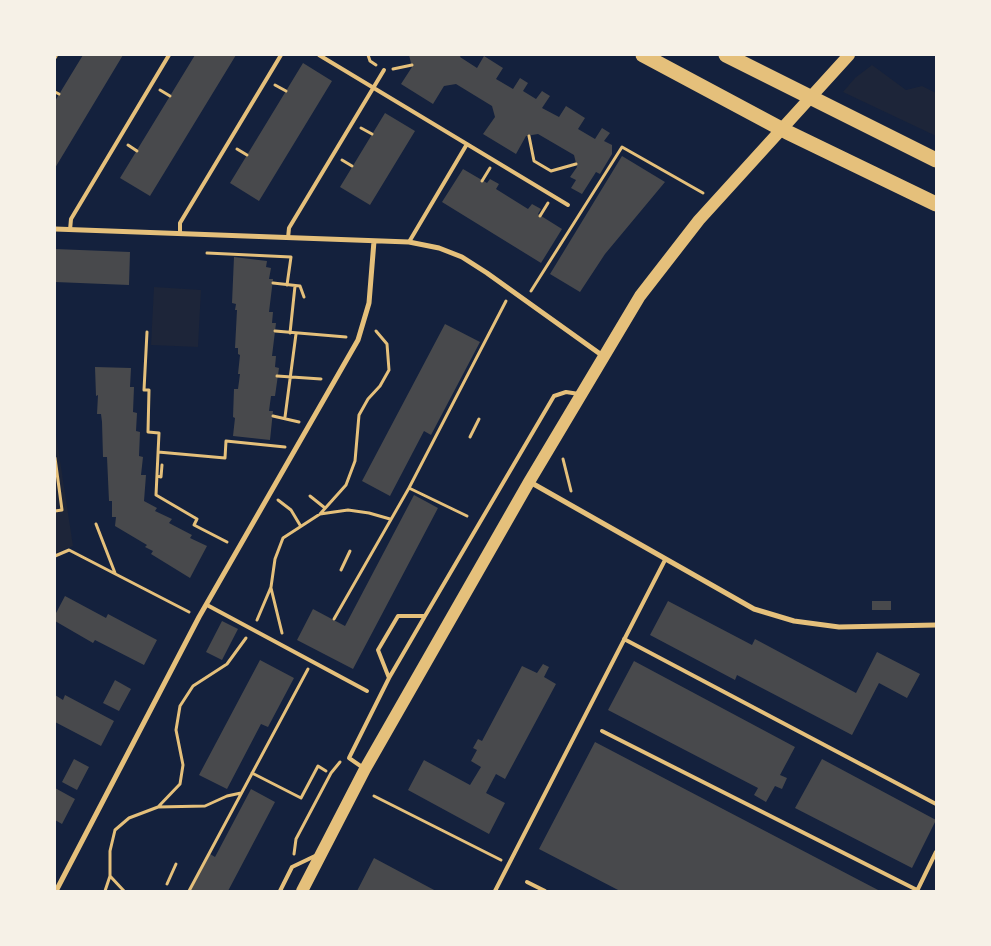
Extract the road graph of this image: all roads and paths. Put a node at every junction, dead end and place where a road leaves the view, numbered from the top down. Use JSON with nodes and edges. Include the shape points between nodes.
{"nodes":[{"id":1,"x":169,"y":55,"type":"edge"},
{"id":2,"x":281,"y":55,"type":"edge"},
{"id":3,"x":319,"y":55,"type":"edge"},
{"id":4,"x":643,"y":55,"type":"edge"},
{"id":5,"x":726,"y":55,"type":"edge"},
{"id":6,"x":849,"y":55,"type":"edge"},
{"id":7,"x":384,"y":70,"type":"dead end"},
{"id":8,"x":373,"y":88,"type":"junction"},
{"id":9,"x":529,"y":136,"type":"dead end"},
{"id":10,"x":467,"y":144,"type":"junction"},
{"id":11,"x":936,"y":160,"type":"edge"},
{"id":12,"x":576,"y":164,"type":"dead end"},
{"id":13,"x":703,"y":193,"type":"dead end"},
{"id":14,"x":936,"y":204,"type":"edge"},
{"id":15,"x":568,"y":205,"type":"dead end"},
{"id":16,"x":55,"y":229,"type":"edge"},
{"id":17,"x":70,"y":230,"type":"junction"},
{"id":18,"x":180,"y":234,"type":"junction"},
{"id":19,"x":288,"y":238,"type":"junction"},
{"id":20,"x":374,"y":241,"type":"junction"},
{"id":21,"x":409,"y":242,"type":"junction"},
{"id":22,"x":207,"y":253,"type":"dead end"},
{"id":23,"x":273,"y":283,"type":"dead end"},
{"id":24,"x":288,"y":285,"type":"junction"},
{"id":25,"x":295,"y":286,"type":"junction"},
{"id":26,"x":530,"y":291,"type":"dead end"},
{"id":27,"x":304,"y":297,"type":"dead end"},
{"id":28,"x":506,"y":301,"type":"dead end"},
{"id":29,"x":275,"y":331,"type":"dead end"},
{"id":30,"x":147,"y":332,"type":"dead end"},
{"id":31,"x":376,"y":332,"type":"dead end"},
{"id":32,"x":290,"y":333,"type":"junction"},
{"id":33,"x":296,"y":334,"type":"junction"},
{"id":34,"x":346,"y":337,"type":"dead end"},
{"id":35,"x":603,"y":357,"type":"junction"},
{"id":36,"x":278,"y":376,"type":"dead end"},
{"id":37,"x":292,"y":377,"type":"junction"},
{"id":38,"x":322,"y":379,"type":"dead end"},
{"id":39,"x":581,"y":394,"type":"junction"},
{"id":40,"x":273,"y":416,"type":"dead end"},
{"id":41,"x":285,"y":417,"type":"junction"},
{"id":42,"x":479,"y":419,"type":"dead end"},
{"id":43,"x":299,"y":422,"type":"dead end"},
{"id":44,"x":470,"y":437,"type":"dead end"},
{"id":45,"x":285,"y":447,"type":"dead end"},
{"id":46,"x":158,"y":452,"type":"junction"},
{"id":47,"x":55,"y":458,"type":"edge"},
{"id":48,"x":563,"y":460,"type":"dead end"},
{"id":49,"x":162,"y":465,"type":"dead end"},
{"id":50,"x":157,"y":476,"type":"junction"},
{"id":51,"x":529,"y":482,"type":"junction"},
{"id":52,"x":409,"y":488,"type":"junction"},
{"id":53,"x":571,"y":494,"type":"dead end"},
{"id":54,"x":310,"y":496,"type":"dead end"},
{"id":55,"x":278,"y":500,"type":"dead end"},
{"id":56,"x":325,"y":508,"type":"junction"},
{"id":57,"x":55,"y":511,"type":"edge"},
{"id":58,"x":320,"y":514,"type":"junction"},
{"id":59,"x":467,"y":516,"type":"dead end"},
{"id":60,"x":390,"y":519,"type":"junction"},
{"id":61,"x":96,"y":524,"type":"dead end"},
{"id":62,"x":300,"y":525,"type":"junction"},
{"id":63,"x":227,"y":542,"type":"dead end"},
{"id":64,"x":350,"y":551,"type":"dead end"},
{"id":65,"x":55,"y":556,"type":"edge"},
{"id":66,"x":665,"y":560,"type":"junction"},
{"id":67,"x":340,"y":570,"type":"dead end"},
{"id":68,"x":115,"y":573,"type":"junction"},
{"id":69,"x":271,"y":587,"type":"junction"},
{"id":70,"x":207,"y":605,"type":"junction"},
{"id":71,"x":189,"y":612,"type":"dead end"},
{"id":72,"x":425,"y":616,"type":"junction"},
{"id":73,"x":334,"y":619,"type":"dead end"},
{"id":74,"x":936,"y":625,"type":"edge"},
{"id":75,"x":253,"y":629,"type":"junction"},
{"id":76,"x":624,"y":639,"type":"junction"},
{"id":77,"x":282,"y":646,"type":"junction"},
{"id":78,"x":312,"y":661,"type":"junction"},
{"id":79,"x":389,"y":678,"type":"junction"},
{"id":80,"x":367,"y":691,"type":"dead end"},
{"id":81,"x":602,"y":730,"type":"dead end"},
{"id":82,"x":349,"y":758,"type":"junction"},
{"id":83,"x":365,"y":769,"type":"junction"},
{"id":84,"x":326,"y":770,"type":"dead end"},
{"id":85,"x":252,"y":773,"type":"junction"},
{"id":86,"x":241,"y":793,"type":"junction"},
{"id":87,"x":374,"y":796,"type":"dead end"},
{"id":88,"x":936,"y":804,"type":"edge"},
{"id":89,"x":158,"y":807,"type":"junction"},
{"id":90,"x":324,"y":852,"type":"junction"},
{"id":91,"x":936,"y":852,"type":"edge"},
{"id":92,"x":176,"y":864,"type":"dead end"},
{"id":93,"x":508,"y":864,"type":"junction"},
{"id":94,"x":292,"y":868,"type":"junction"},
{"id":95,"x":110,"y":876,"type":"junction"},
{"id":96,"x":527,"y":882,"type":"dead end"},
{"id":97,"x":167,"y":884,"type":"dead end"},
{"id":98,"x":56,"y":891,"type":"edge"},
{"id":99,"x":105,"y":891,"type":"edge"},
{"id":100,"x":124,"y":891,"type":"edge"},
{"id":101,"x":189,"y":891,"type":"edge"},
{"id":102,"x":280,"y":891,"type":"edge"},
{"id":103,"x":302,"y":891,"type":"edge"},
{"id":104,"x":495,"y":891,"type":"edge"},
{"id":105,"x":544,"y":891,"type":"edge"},
{"id":106,"x":917,"y":891,"type":"edge"}],
"edges":[{"from":1,"to":17,"type":"lane","via":[[71,219]]},
{"from":2,"to":18,"type":"lane","via":[[180,223]]},
{"from":3,"to":8,"type":"lane"},
{"from":4,"to":14,"type":"highway","via":[[787,132]]},
{"from":5,"to":11,"type":"highway"},
{"from":6,"to":35,"type":"main road","via":[[699,220],[654,276]]},
{"from":7,"to":8,"type":"lane"},
{"from":8,"to":10,"type":"lane"},
{"from":8,"to":19,"type":"lane","via":[[289,228]]},
{"from":9,"to":12,"type":"path","via":[[534,162],[551,171]]},
{"from":10,"to":15,"type":"lane"},
{"from":10,"to":21,"type":"lane"},
{"from":13,"to":26,"type":"path","via":[[622,147]]},
{"from":16,"to":17,"type":"street"},
{"from":17,"to":18,"type":"street"},
{"from":18,"to":19,"type":"street"},
{"from":19,"to":20,"type":"street"},
{"from":20,"to":21,"type":"street"},
{"from":20,"to":70,"type":"street","via":[[369,303],[358,340]]},
{"from":21,"to":35,"type":"street","via":[[462,257]]},
{"from":22,"to":24,"type":"path","via":[[291,256]]},
{"from":23,"to":24,"type":"path"},
{"from":24,"to":25,"type":"path"},
{"from":25,"to":27,"type":"path","via":[[300,286]]},
{"from":25,"to":32,"type":"path"},
{"from":28,"to":52,"type":"path"},
{"from":29,"to":32,"type":"path"},
{"from":30,"to":46,"type":"path","via":[[144,390],[149,390],[148,432],[159,433]]},
{"from":31,"to":56,"type":"path","via":[[387,344],[389,370],[359,415],[355,461],[346,485]]},
{"from":32,"to":33,"type":"path"},
{"from":33,"to":34,"type":"path"},
{"from":33,"to":37,"type":"path"},
{"from":35,"to":39,"type":"main road"},
{"from":36,"to":37,"type":"path"},
{"from":37,"to":38,"type":"path"},
{"from":37,"to":41,"type":"path"},
{"from":39,"to":51,"type":"main road"},
{"from":39,"to":72,"type":"lane","via":[[566,392],[554,396]]},
{"from":40,"to":41,"type":"path"},
{"from":41,"to":43,"type":"path"},
{"from":42,"to":44,"type":"path"},
{"from":45,"to":46,"type":"path","via":[[226,441],[225,458]]},
{"from":46,"to":50,"type":"path"},
{"from":47,"to":57,"type":"path","via":[[62,510]]},
{"from":48,"to":53,"type":"path"},
{"from":49,"to":50,"type":"path","via":[[161,477]]},
{"from":50,"to":63,"type":"path","via":[[156,495],[197,519],[194,525]]},
{"from":51,"to":66,"type":"street"},
{"from":51,"to":83,"type":"main road"},
{"from":52,"to":59,"type":"path"},
{"from":52,"to":60,"type":"path"},
{"from":54,"to":56,"type":"path"},
{"from":55,"to":62,"type":"path","via":[[291,510]]},
{"from":56,"to":58,"type":"path"},
{"from":58,"to":60,"type":"path","via":[[348,510]]},
{"from":58,"to":62,"type":"path"},
{"from":60,"to":73,"type":"path"},
{"from":61,"to":68,"type":"path"},
{"from":62,"to":69,"type":"path","via":[[283,538],[275,559]]},
{"from":64,"to":67,"type":"path"},
{"from":65,"to":68,"type":"path","via":[[70,550]]},
{"from":66,"to":74,"type":"street","via":[[754,609],[794,622],[839,627]]},
{"from":66,"to":76,"type":"lane"},
{"from":68,"to":71,"type":"path"},
{"from":69,"to":75,"type":"path"},
{"from":69,"to":77,"type":"path","via":[[281,624]]},
{"from":70,"to":75,"type":"lane"},
{"from":70,"to":98,"type":"street"},
{"from":72,"to":79,"type":"lane"},
{"from":72,"to":79,"type":"lane","via":[[398,616],[378,650]]},
{"from":75,"to":77,"type":"lane"},
{"from":75,"to":89,"type":"path","via":[[227,664],[193,686],[180,706],[176,730],[183,765],[180,784]]},
{"from":76,"to":88,"type":"lane"},
{"from":76,"to":93,"type":"lane"},
{"from":77,"to":78,"type":"lane"},
{"from":78,"to":80,"type":"lane"},
{"from":78,"to":85,"type":"path"},
{"from":79,"to":82,"type":"lane"},
{"from":81,"to":106,"type":"lane"},
{"from":82,"to":83,"type":"lane"},
{"from":82,"to":94,"type":"path","via":[[339,763],[331,773],[300,831]]},
{"from":83,"to":90,"type":"main road"},
{"from":84,"to":85,"type":"path","via":[[318,766],[301,798]]},
{"from":85,"to":86,"type":"path"},
{"from":86,"to":89,"type":"path","via":[[205,806]]},
{"from":86,"to":101,"type":"path"},
{"from":87,"to":93,"type":"path"},
{"from":89,"to":95,"type":"path","via":[[129,818],[115,830],[110,851]]},
{"from":90,"to":94,"type":"lane"},
{"from":90,"to":103,"type":"main road"},
{"from":91,"to":106,"type":"lane"},
{"from":92,"to":97,"type":"path"},
{"from":93,"to":104,"type":"lane"},
{"from":94,"to":102,"type":"lane"},
{"from":95,"to":99,"type":"path"},
{"from":95,"to":100,"type":"path"},
{"from":96,"to":105,"type":"lane"}]}
